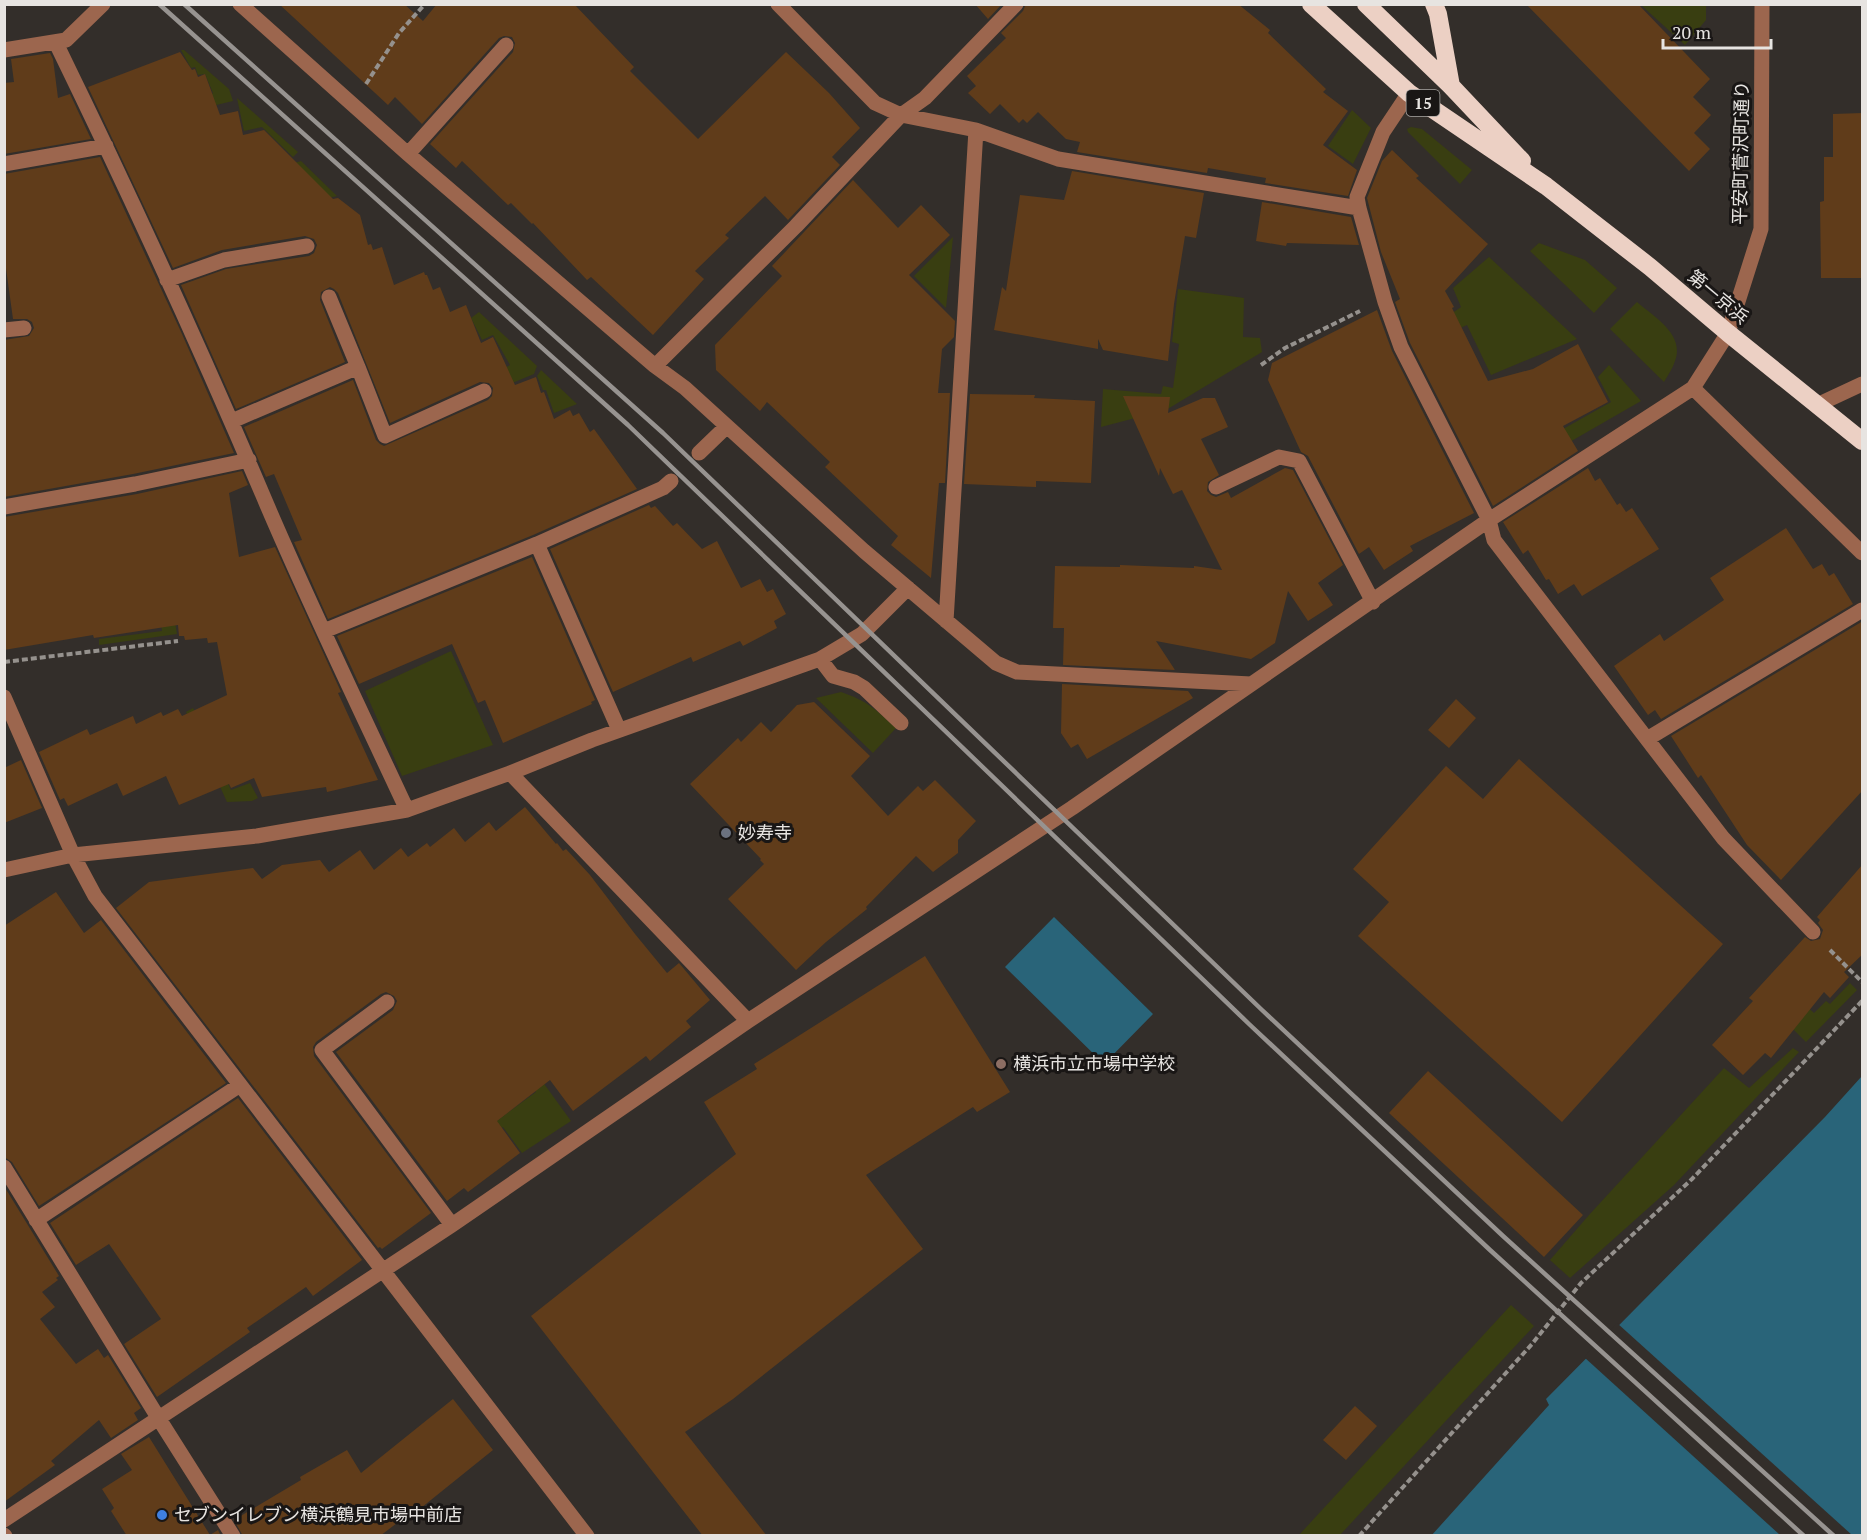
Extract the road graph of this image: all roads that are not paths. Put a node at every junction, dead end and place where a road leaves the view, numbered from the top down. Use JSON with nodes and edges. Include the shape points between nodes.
{"nodes":[{"id":1,"x":103,"y":4,"type":"edge"},
{"id":2,"x":240,"y":4,"type":"edge"},
{"id":3,"x":778,"y":4,"type":"edge"},
{"id":4,"x":1016,"y":4,"type":"edge"},
{"id":5,"x":1311,"y":4,"type":"edge"},
{"id":6,"x":1366,"y":4,"type":"edge"},
{"id":7,"x":1434,"y":4,"type":"edge"},
{"id":8,"x":1762,"y":4,"type":"edge"},
{"id":9,"x":56,"y":43,"type":"junction"},
{"id":10,"x":506,"y":45,"type":"dead end"},
{"id":11,"x":4,"y":50,"type":"edge"},
{"id":12,"x":1451,"y":86,"type":"junction"},
{"id":13,"x":1409,"y":93,"type":"junction"},
{"id":14,"x":901,"y":115,"type":"junction"},
{"id":15,"x":976,"y":130,"type":"junction"},
{"id":16,"x":106,"y":146,"type":"junction"},
{"id":17,"x":408,"y":154,"type":"junction"},
{"id":18,"x":4,"y":164,"type":"edge"},
{"id":19,"x":1546,"y":186,"type":"junction"},
{"id":20,"x":1359,"y":208,"type":"junction"},
{"id":21,"x":307,"y":246,"type":"dead end"},
{"id":22,"x":167,"y":280,"type":"junction"},
{"id":23,"x":329,"y":297,"type":"dead end"},
{"id":24,"x":24,"y":328,"type":"dead end"},
{"id":25,"x":4,"y":330,"type":"edge"},
{"id":26,"x":1728,"y":333,"type":"junction"},
{"id":27,"x":655,"y":366,"type":"junction"},
{"id":28,"x":358,"y":367,"type":"junction"},
{"id":29,"x":1863,"y":384,"type":"edge"},
{"id":30,"x":1693,"y":388,"type":"junction"},
{"id":31,"x":484,"y":391,"type":"dead end"},
{"id":32,"x":1817,"y":405,"type":"junction"},
{"id":33,"x":232,"y":421,"type":"junction"},
{"id":34,"x":726,"y":427,"type":"junction"},
{"id":35,"x":1863,"y":441,"type":"edge"},
{"id":36,"x":699,"y":453,"type":"dead end"},
{"id":37,"x":249,"y":460,"type":"junction"},
{"id":38,"x":670,"y":481,"type":"dead end"},
{"id":39,"x":1216,"y":487,"type":"dead end"},
{"id":40,"x":4,"y":507,"type":"edge"},
{"id":41,"x":1489,"y":520,"type":"junction"},
{"id":42,"x":537,"y":544,"type":"junction"},
{"id":43,"x":1863,"y":553,"type":"edge"},
{"id":44,"x":908,"y":588,"type":"junction"},
{"id":45,"x":1373,"y":602,"type":"junction"},
{"id":46,"x":1863,"y":610,"type":"edge"},
{"id":47,"x":946,"y":621,"type":"junction"},
{"id":48,"x":324,"y":631,"type":"junction"},
{"id":49,"x":820,"y":659,"type":"junction"},
{"id":50,"x":1251,"y":684,"type":"junction"},
{"id":51,"x":4,"y":697,"type":"edge"},
{"id":52,"x":901,"y":723,"type":"dead end"},
{"id":53,"x":619,"y":730,"type":"junction"},
{"id":54,"x":1647,"y":739,"type":"junction"},
{"id":55,"x":510,"y":773,"type":"junction"},
{"id":56,"x":407,"y":810,"type":"junction"},
{"id":57,"x":73,"y":855,"type":"junction"},
{"id":58,"x":4,"y":870,"type":"edge"},
{"id":59,"x":1813,"y":932,"type":"dead end"},
{"id":60,"x":387,"y":1002,"type":"dead end"},
{"id":61,"x":748,"y":1021,"type":"junction"},
{"id":62,"x":240,"y":1085,"type":"junction"},
{"id":63,"x":4,"y":1167,"type":"edge"},
{"id":64,"x":36,"y":1220,"type":"junction"},
{"id":65,"x":452,"y":1225,"type":"junction"},
{"id":66,"x":382,"y":1271,"type":"junction"},
{"id":67,"x":159,"y":1419,"type":"junction"},
{"id":68,"x":4,"y":1520,"type":"edge"},
{"id":69,"x":233,"y":1536,"type":"edge"},
{"id":70,"x":587,"y":1536,"type":"edge"}],
"edges":[{"from":1,"to":9,"type":"street","via":[[66,40]]},
{"from":2,"to":17,"type":"street"},
{"from":3,"to":14,"type":"street","via":[[875,103]]},
{"from":4,"to":14,"type":"street","via":[[925,98]]},
{"from":5,"to":13,"type":"highway","name":"第一京浜","number":"15"},
{"from":6,"to":12,"type":"highway","name":"第一京浜","number":"15"},
{"from":7,"to":12,"type":"highway","number":"15"},
{"from":8,"to":26,"type":"street","name":"平安町菅沢町通り","via":[[1761,229]]},
{"from":9,"to":11,"type":"street"},
{"from":9,"to":16,"type":"street"},
{"from":10,"to":17,"type":"street"},
{"from":12,"to":19,"type":"highway","name":"第一京浜","number":"15"},
{"from":13,"to":19,"type":"highway","name":"第一京浜","number":"15"},
{"from":13,"to":20,"type":"street","via":[[1383,132],[1357,197]]},
{"from":14,"to":15,"type":"street"},
{"from":14,"to":27,"type":"street"},
{"from":15,"to":20,"type":"street","via":[[1058,159]]},
{"from":15,"to":47,"type":"street"},
{"from":16,"to":18,"type":"street"},
{"from":16,"to":22,"type":"street"},
{"from":17,"to":27,"type":"street"},
{"from":19,"to":26,"type":"highway","name":"第一京浜","number":"15"},
{"from":20,"to":41,"type":"street","via":[[1401,347]]},
{"from":21,"to":22,"type":"street","via":[[224,260]]},
{"from":22,"to":33,"type":"street"},
{"from":23,"to":28,"type":"street"},
{"from":24,"to":25,"type":"street"},
{"from":26,"to":30,"type":"street","name":"平安町菅沢町通り"},
{"from":26,"to":32,"type":"highway","name":"第一京浜","number":"15"},
{"from":27,"to":34,"type":"street"},
{"from":28,"to":31,"type":"street","via":[[386,436]]},
{"from":28,"to":33,"type":"street"},
{"from":29,"to":32,"type":"street"},
{"from":30,"to":41,"type":"street"},
{"from":30,"to":43,"type":"street"},
{"from":32,"to":35,"type":"highway","name":"第一京浜","number":"15"},
{"from":33,"to":37,"type":"street"},
{"from":34,"to":36,"type":"street"},
{"from":34,"to":44,"type":"street"},
{"from":37,"to":40,"type":"street"},
{"from":37,"to":48,"type":"street"},
{"from":38,"to":42,"type":"street","via":[[663,488]]},
{"from":39,"to":45,"type":"street","via":[[1280,457],[1299,461]]},
{"from":41,"to":45,"type":"street"},
{"from":41,"to":54,"type":"street","via":[[1494,540]]},
{"from":42,"to":48,"type":"street"},
{"from":42,"to":53,"type":"street"},
{"from":44,"to":47,"type":"street"},
{"from":44,"to":49,"type":"street","via":[[862,634]]},
{"from":45,"to":50,"type":"street"},
{"from":46,"to":54,"type":"street"},
{"from":47,"to":50,"type":"street","via":[[996,663],[1017,672]]},
{"from":48,"to":56,"type":"street"},
{"from":49,"to":52,"type":"street","via":[[833,676],[864,688]]},
{"from":49,"to":53,"type":"street"},
{"from":50,"to":61,"type":"street","via":[[1072,808]]},
{"from":51,"to":57,"type":"street"},
{"from":53,"to":55,"type":"street"},
{"from":54,"to":59,"type":"street","via":[[1723,838]]},
{"from":55,"to":56,"type":"street"},
{"from":55,"to":61,"type":"street"},
{"from":56,"to":57,"type":"street","via":[[257,836]]},
{"from":57,"to":58,"type":"street"},
{"from":57,"to":62,"type":"street","via":[[95,896]]},
{"from":60,"to":65,"type":"street","via":[[322,1050]]},
{"from":61,"to":65,"type":"street"},
{"from":62,"to":64,"type":"street"},
{"from":62,"to":66,"type":"street"},
{"from":63,"to":64,"type":"street"},
{"from":64,"to":67,"type":"street"},
{"from":65,"to":66,"type":"street"},
{"from":66,"to":67,"type":"street"},
{"from":66,"to":70,"type":"street"},
{"from":67,"to":68,"type":"street"},
{"from":67,"to":69,"type":"street"}]}
